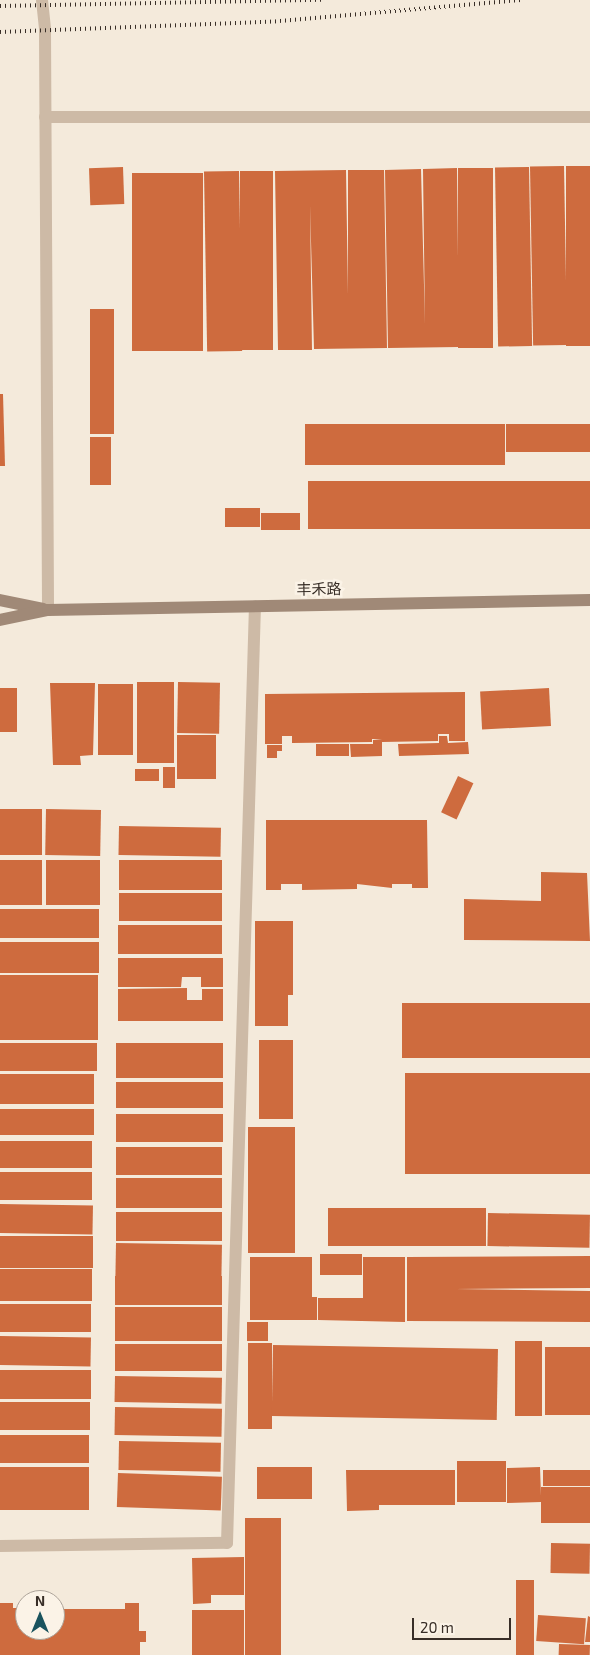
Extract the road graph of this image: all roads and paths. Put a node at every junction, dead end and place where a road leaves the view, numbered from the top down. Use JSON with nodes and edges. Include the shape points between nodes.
{"nodes":[{"id":1,"x":42,"y":0,"type":"edge"},
{"id":2,"x":46,"y":116,"type":"junction"},
{"id":3,"x":590,"y":116,"type":"edge"},
{"id":4,"x":0,"y":600,"type":"edge"},
{"id":5,"x":590,"y":600,"type":"edge"},
{"id":6,"x":254,"y":606,"type":"junction"},
{"id":7,"x":48,"y":610,"type":"junction"},
{"id":8,"x":0,"y":620,"type":"edge"},
{"id":9,"x":0,"y":1546,"type":"edge"}],
"edges":[{"from":1,"to":2,"type":"street"},
{"from":2,"to":3,"type":"street"},
{"from":2,"to":7,"type":"street"},
{"from":4,"to":7,"type":"main road","name":"丰禾路"},
{"from":5,"to":6,"type":"main road","name":"丰禾路"},
{"from":6,"to":7,"type":"main road","name":"丰禾路"},
{"from":6,"to":9,"type":"street","via":[[227,1543]]},
{"from":7,"to":8,"type":"main road","name":"丰禾路"}]}
